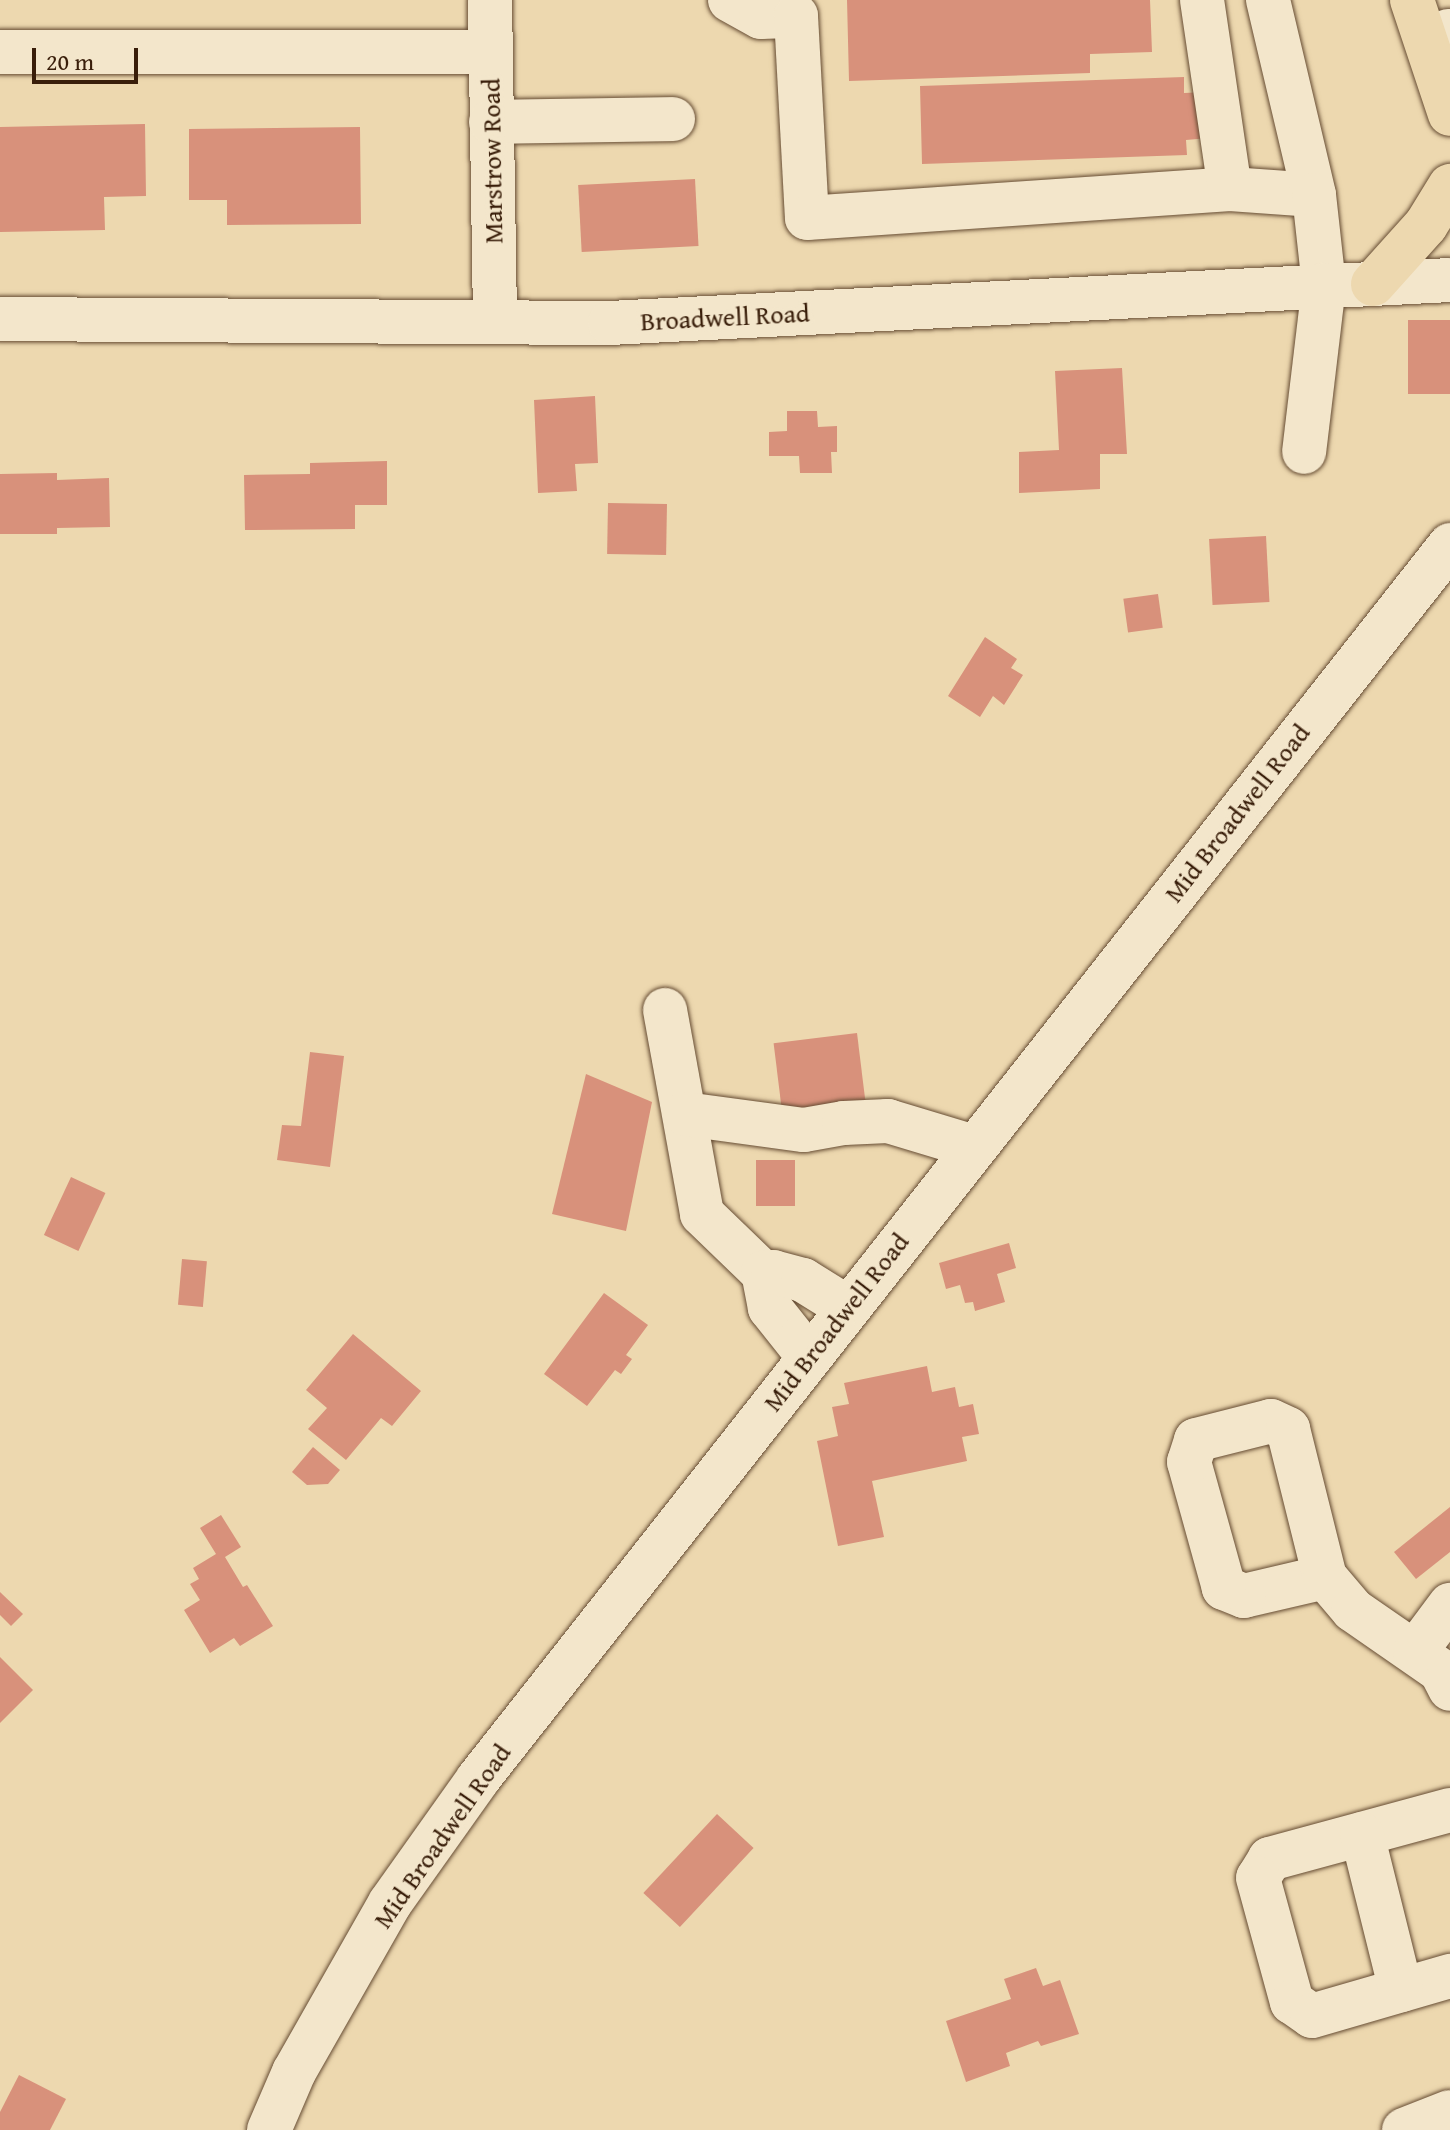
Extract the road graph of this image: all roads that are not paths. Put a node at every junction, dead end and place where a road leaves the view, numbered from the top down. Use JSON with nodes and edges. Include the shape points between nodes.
{"nodes":[{"id":1,"x":490,"y":0,"type":"edge"},
{"id":2,"x":730,"y":0,"type":"edge"},
{"id":3,"x":1202,"y":0,"type":"edge"},
{"id":4,"x":1268,"y":0,"type":"edge"},
{"id":5,"x":1412,"y":0,"type":"edge"},
{"id":6,"x":0,"y":52,"type":"edge"},
{"id":7,"x":491,"y":52,"type":"junction"},
{"id":8,"x":1450,"y":114,"type":"edge"},
{"id":9,"x":673,"y":119,"type":"dead end"},
{"id":10,"x":491,"y":122,"type":"junction"},
{"id":11,"x":1450,"y":186,"type":"edge"},
{"id":12,"x":1230,"y":189,"type":"junction"},
{"id":13,"x":1314,"y":195,"type":"junction"},
{"id":14,"x":1450,"y":280,"type":"edge"},
{"id":15,"x":1373,"y":284,"type":"junction"},
{"id":16,"x":1324,"y":285,"type":"junction"},
{"id":17,"x":0,"y":319,"type":"edge"},
{"id":18,"x":495,"y":322,"type":"junction"},
{"id":19,"x":1304,"y":452,"type":"dead end"},
{"id":20,"x":1450,"y":545,"type":"edge"},
{"id":21,"x":665,"y":1010,"type":"dead end"},
{"id":22,"x":685,"y":1114,"type":"junction"},
{"id":23,"x":974,"y":1147,"type":"junction"},
{"id":24,"x":763,"y":1273,"type":"junction"},
{"id":25,"x":848,"y":1308,"type":"junction"},
{"id":26,"x":809,"y":1357,"type":"junction"},
{"id":27,"x":1325,"y":1577,"type":"dead end"},
{"id":28,"x":1450,"y":1605,"type":"edge"},
{"id":29,"x":1415,"y":1652,"type":"junction"},
{"id":30,"x":1450,"y":1689,"type":"edge"},
{"id":31,"x":1450,"y":1810,"type":"edge"},
{"id":32,"x":1362,"y":1834,"type":"junction"},
{"id":33,"x":1450,"y":1976,"type":"edge"},
{"id":34,"x":1401,"y":1990,"type":"junction"},
{"id":35,"x":1450,"y":2112,"type":"edge"},
{"id":36,"x":269,"y":2130,"type":"edge"},
{"id":37,"x":1404,"y":2130,"type":"edge"}],
"edges":[{"from":1,"to":7,"type":"street","name":"Marstrow Road"},
{"from":2,"to":12,"type":"street","via":[[761,17],[796,16],[807,218]]},
{"from":3,"to":12,"type":"street"},
{"from":4,"to":13,"type":"street"},
{"from":5,"to":8,"type":"main road"},
{"from":6,"to":7,"type":"street"},
{"from":7,"to":10,"type":"street","name":"Marstrow Road"},
{"from":9,"to":10,"type":"street"},
{"from":10,"to":18,"type":"street","name":"Marstrow Road"},
{"from":11,"to":15,"type":"main road","via":[[1426,225]]},
{"from":12,"to":13,"type":"street"},
{"from":13,"to":16,"type":"street"},
{"from":14,"to":15,"type":"street","name":"Broadwell Road"},
{"from":15,"to":16,"type":"street","name":"Broadwell Road"},
{"from":16,"to":18,"type":"street","name":"Broadwell Road","via":[[682,320]]},
{"from":16,"to":19,"type":"street"},
{"from":17,"to":18,"type":"street","name":"Broadwell Road"},
{"from":20,"to":23,"type":"street","name":"Mid Broadwell Road"},
{"from":21,"to":22,"type":"street"},
{"from":22,"to":23,"type":"street","via":[[804,1130],[888,1121]]},
{"from":22,"to":24,"type":"street","via":[[702,1214]]},
{"from":23,"to":25,"type":"street","name":"Mid Broadwell Road"},
{"from":24,"to":25,"type":"street","via":[[803,1280]]},
{"from":24,"to":26,"type":"street","via":[[770,1308]]},
{"from":25,"to":26,"type":"street","name":"Mid Broadwell Road"},
{"from":26,"to":36,"type":"street","name":"Mid Broadwell Road","via":[[478,1779],[390,1903],[294,2072]]},
{"from":27,"to":29,"type":"street","via":[[1353,1610]]},
{"from":28,"to":29,"type":"street"},
{"from":29,"to":30,"type":"street","via":[[1441,1671]]},
{"from":31,"to":32,"type":"street"},
{"from":32,"to":34,"type":"street"},
{"from":32,"to":34,"type":"street","via":[[1270,1859],[1258,1878],[1292,2002],[1312,2016]]},
{"from":33,"to":34,"type":"street"},
{"from":35,"to":37,"type":"street"}]}
